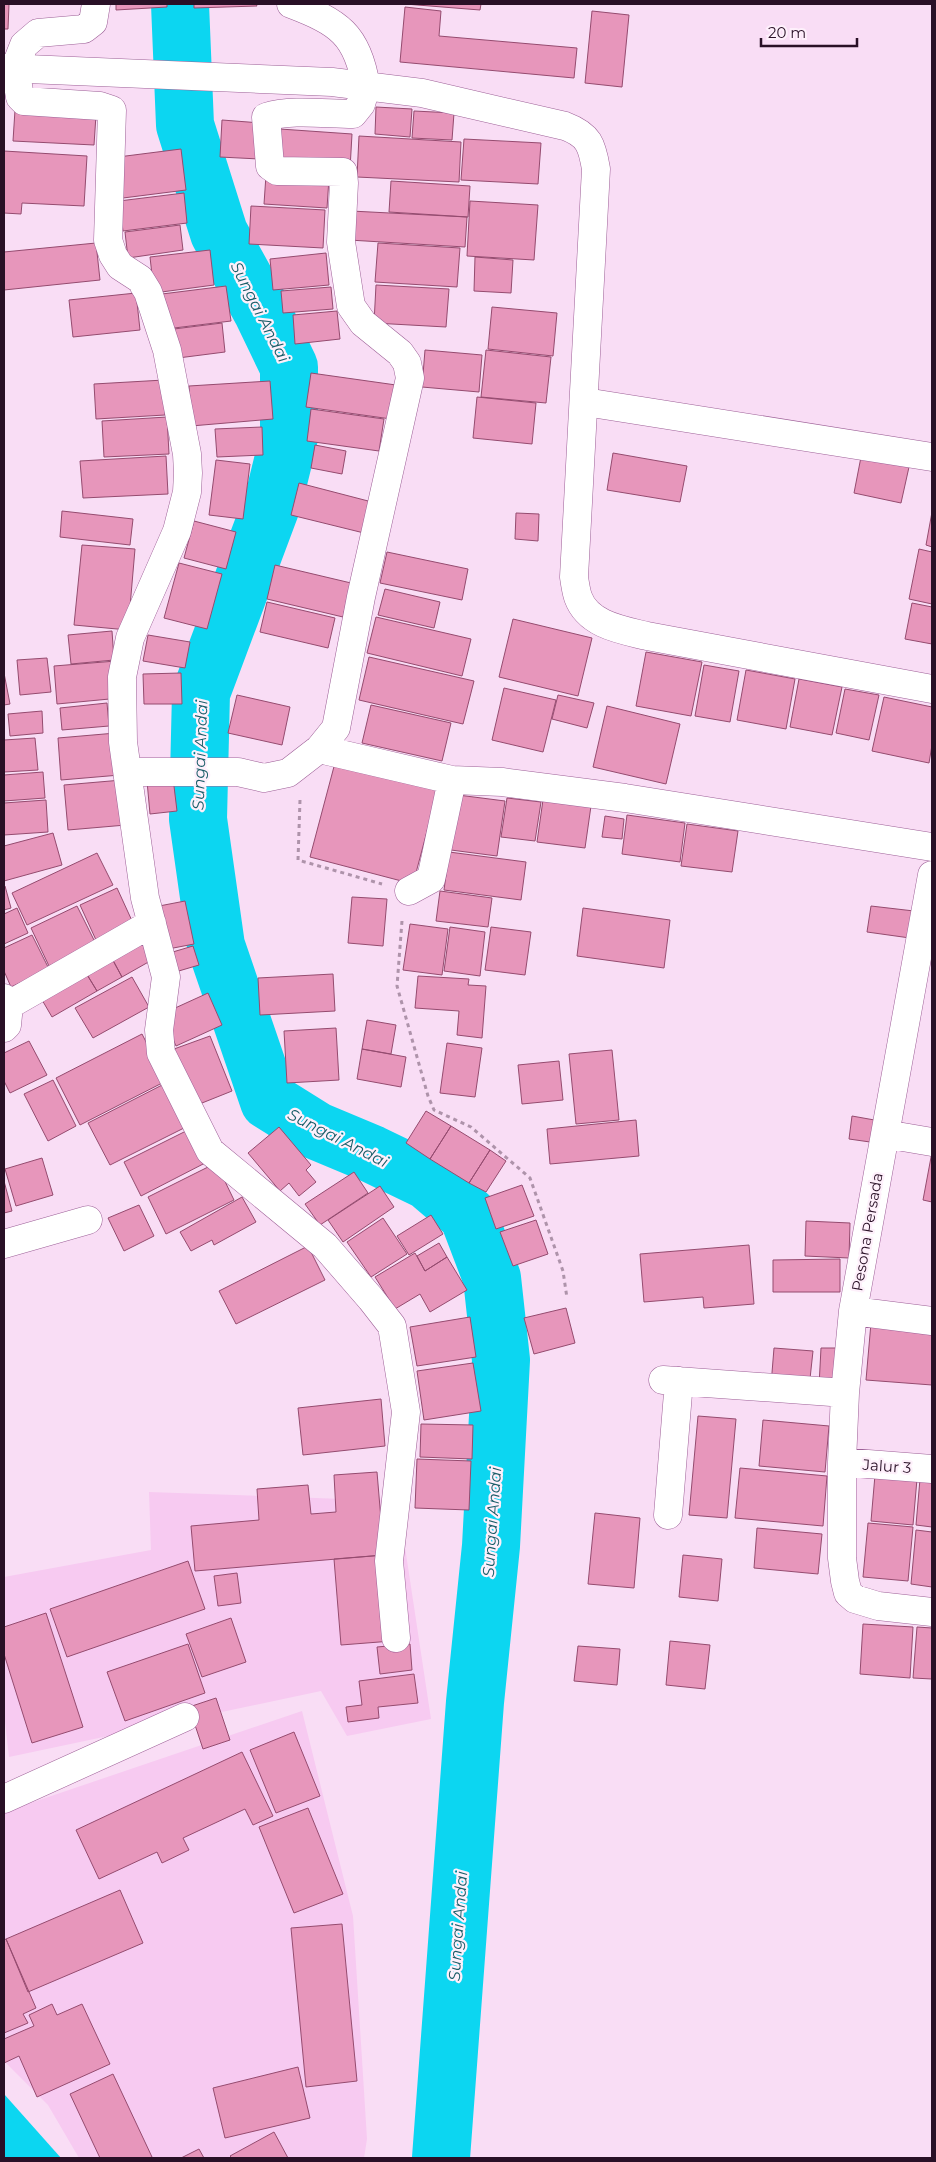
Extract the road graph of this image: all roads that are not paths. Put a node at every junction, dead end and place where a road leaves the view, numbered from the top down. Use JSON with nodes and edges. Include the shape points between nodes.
{"nodes":[{"id":1,"x":96,"y":4,"type":"edge"},
{"id":2,"x":291,"y":4,"type":"edge"},
{"id":3,"x":17,"y":69,"type":"edge"},
{"id":4,"x":366,"y":87,"type":"junction"},
{"id":5,"x":584,"y":402,"type":"junction"},
{"id":6,"x":932,"y":457,"type":"edge"},
{"id":7,"x":932,"y":689,"type":"edge"},
{"id":8,"x":310,"y":756,"type":"junction"},
{"id":9,"x":137,"y":772,"type":"junction"},
{"id":10,"x":452,"y":780,"type":"junction"},
{"id":11,"x":932,"y":847,"type":"edge"},
{"id":12,"x":932,"y":875,"type":"edge"},
{"id":13,"x":409,"y":891,"type":"road end"},
{"id":14,"x":152,"y":923,"type":"junction"},
{"id":15,"x":922,"y":994,"type":"edge"},
{"id":16,"x":5,"y":1010,"type":"edge"},
{"id":17,"x":886,"y":1134,"type":"junction"},
{"id":18,"x":932,"y":1142,"type":"edge"},
{"id":19,"x":88,"y":1220,"type":"dead end"},
{"id":20,"x":4,"y":1244,"type":"edge"},
{"id":21,"x":853,"y":1311,"type":"junction"},
{"id":22,"x":932,"y":1321,"type":"edge"},
{"id":23,"x":845,"y":1393,"type":"junction"},
{"id":24,"x":842,"y":1462,"type":"junction"},
{"id":25,"x":932,"y":1469,"type":"edge"},
{"id":26,"x":668,"y":1515,"type":"dead end"},
{"id":27,"x":932,"y":1612,"type":"edge"},
{"id":28,"x":396,"y":1638,"type":"dead end"},
{"id":29,"x":184,"y":1717,"type":"dead end"},
{"id":30,"x":4,"y":1799,"type":"edge"}],
"edges":[{"from":1,"to":3,"type":"street","via":[[93,22],[84,29],[38,33],[24,45]]},
{"from":2,"to":4,"type":"street","via":[[329,22],[347,35],[362,62]]},
{"from":3,"to":4,"type":"street","via":[[332,82]]},
{"from":3,"to":9,"type":"street","via":[[20,97],[24,101],[100,106],[112,110],[108,240],[120,266],[140,279],[148,292],[167,350],[187,454],[187,492],[177,531],[130,638],[122,678],[123,742]]},
{"from":4,"to":5,"type":"street","via":[[422,93],[565,126],[588,140],[596,169]]},
{"from":4,"to":8,"type":"street","via":[[361,104],[353,114],[298,112],[266,117],[270,166],[277,171],[343,172],[340,242],[351,306],[363,323],[400,353],[410,378],[361,597],[336,728]]},
{"from":5,"to":6,"type":"street"},
{"from":5,"to":7,"type":"street","via":[[574,578],[578,598],[590,616],[610,627],[647,636]]},
{"from":8,"to":9,"type":"street","via":[[288,773],[264,778],[238,772]]},
{"from":8,"to":10,"type":"street"},
{"from":9,"to":14,"type":"street","via":[[145,898]]},
{"from":10,"to":11,"type":"street","via":[[502,782],[625,798]]},
{"from":10,"to":13,"type":"street","via":[[430,879]]},
{"from":12,"to":15,"type":"street","name":"Pesona Persada"},
{"from":14,"to":16,"type":"street"},
{"from":14,"to":28,"type":"street","via":[[166,977],[159,1030],[161,1054],[210,1151],[325,1246],[392,1326],[406,1412],[389,1561]]},
{"from":15,"to":17,"type":"street","name":"Pesona Persada"},
{"from":17,"to":18,"type":"street"},
{"from":17,"to":21,"type":"street","name":"Pesona Persada"},
{"from":19,"to":20,"type":"street"},
{"from":21,"to":22,"type":"street"},
{"from":21,"to":23,"type":"street","name":"Pesona Persada"},
{"from":23,"to":24,"type":"street","name":"Pesona Persada"},
{"from":23,"to":26,"type":"street","via":[[671,1381]]},
{"from":24,"to":25,"type":"street","name":"Jalur 3"},
{"from":24,"to":27,"type":"street","name":"Pesona Persada","via":[[842,1558],[848,1593],[867,1604]]},
{"from":29,"to":30,"type":"street"}]}
